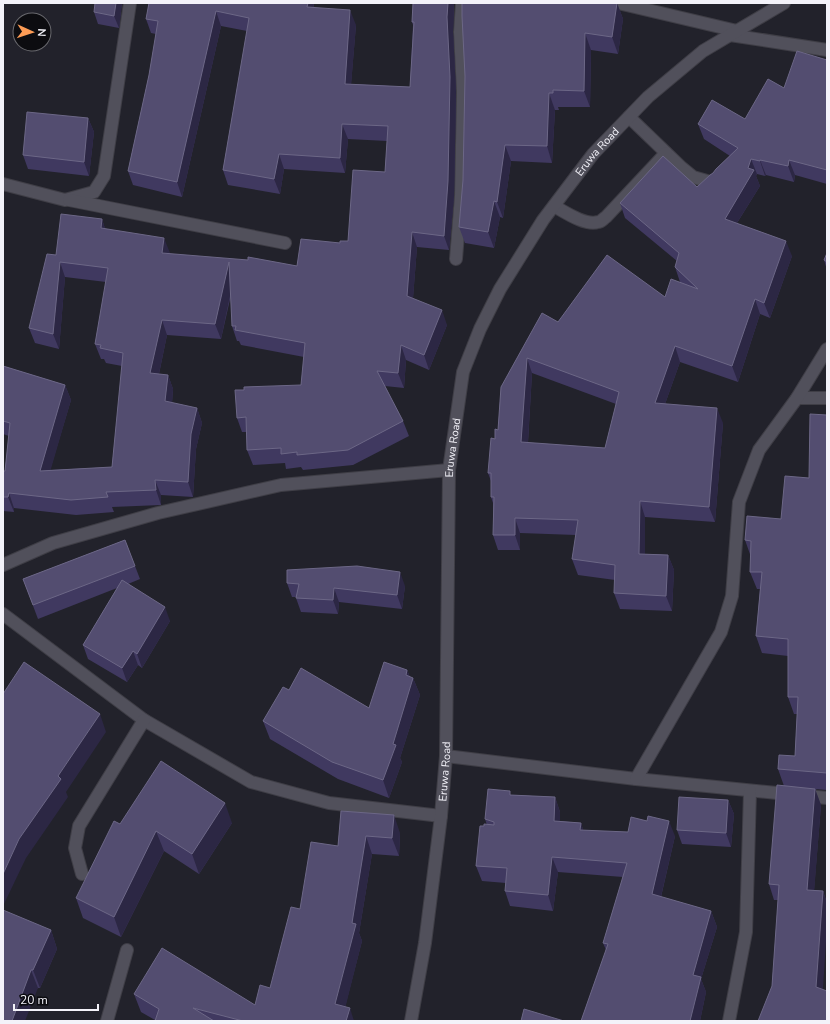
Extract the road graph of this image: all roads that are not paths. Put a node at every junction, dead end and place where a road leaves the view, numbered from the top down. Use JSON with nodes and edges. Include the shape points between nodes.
{"nodes":[{"id":1,"x":130,"y":3,"type":"edge"},
{"id":2,"x":462,"y":3,"type":"edge"},
{"id":3,"x":618,"y":3,"type":"edge"},
{"id":4,"x":784,"y":3,"type":"edge"},
{"id":5,"x":733,"y":33,"type":"junction"},
{"id":6,"x":827,"y":50,"type":"edge"},
{"id":7,"x":629,"y":117,"type":"junction"},
{"id":8,"x":666,"y":153,"type":"junction"},
{"id":9,"x":714,"y":183,"type":"edge"},
{"id":10,"x":3,"y":184,"type":"edge"},
{"id":11,"x":65,"y":200,"type":"junction"},
{"id":12,"x":554,"y":206,"type":"junction"},
{"id":13,"x":285,"y":244,"type":"dead end"},
{"id":14,"x":456,"y":259,"type":"dead end"},
{"id":15,"x":827,"y":349,"type":"edge"},
{"id":16,"x":797,"y":398,"type":"junction"},
{"id":17,"x":827,"y":398,"type":"edge"},
{"id":18,"x":449,"y":470,"type":"junction"},
{"id":19,"x":3,"y":566,"type":"edge"},
{"id":20,"x":3,"y":614,"type":"edge"},
{"id":21,"x":144,"y":720,"type":"junction"},
{"id":22,"x":446,"y":756,"type":"junction"},
{"id":23,"x":636,"y":779,"type":"junction"},
{"id":24,"x":750,"y":791,"type":"junction"},
{"id":25,"x":827,"y":798,"type":"edge"},
{"id":26,"x":441,"y":816,"type":"junction"},
{"id":27,"x":82,"y":874,"type":"dead end"},
{"id":28,"x":127,"y":950,"type":"dead end"},
{"id":29,"x":107,"y":1021,"type":"edge"},
{"id":30,"x":411,"y":1021,"type":"edge"},
{"id":31,"x":729,"y":1021,"type":"edge"}],
"edges":[{"from":1,"to":11,"type":"street","via":[[104,176],[94,192]]},
{"from":2,"to":14,"type":"street","via":[[461,196]]},
{"from":3,"to":5,"type":"street"},
{"from":4,"to":5,"type":"street","name":"Eruwa Road"},
{"from":5,"to":6,"type":"street"},
{"from":5,"to":7,"type":"street","name":"Eruwa Road","via":[[703,51],[648,97]]},
{"from":7,"to":8,"type":"street"},
{"from":7,"to":12,"type":"street","name":"Eruwa Road","via":[[593,154]]},
{"from":8,"to":9,"type":"street","via":[[693,177]]},
{"from":8,"to":12,"type":"street","via":[[599,222],[582,221]]},
{"from":10,"to":11,"type":"street"},
{"from":11,"to":13,"type":"street"},
{"from":12,"to":18,"type":"street","name":"Eruwa Road","via":[[500,289],[480,329],[463,372]]},
{"from":15,"to":16,"type":"street"},
{"from":16,"to":17,"type":"street"},
{"from":16,"to":23,"type":"street","via":[[759,450],[739,502],[732,596],[721,632]]},
{"from":18,"to":19,"type":"street","via":[[281,485],[158,513],[53,543]]},
{"from":18,"to":22,"type":"street","name":"Eruwa Road"},
{"from":20,"to":21,"type":"street"},
{"from":21,"to":26,"type":"street","via":[[251,782],[329,803]]},
{"from":21,"to":27,"type":"street","via":[[79,826],[75,848]]},
{"from":22,"to":23,"type":"street"},
{"from":22,"to":26,"type":"street","name":"Eruwa Road"},
{"from":23,"to":24,"type":"street"},
{"from":24,"to":25,"type":"street"},
{"from":24,"to":31,"type":"street","via":[[746,932]]},
{"from":26,"to":30,"type":"street","name":"Eruwa Road","via":[[425,943]]},
{"from":28,"to":29,"type":"street"}]}
